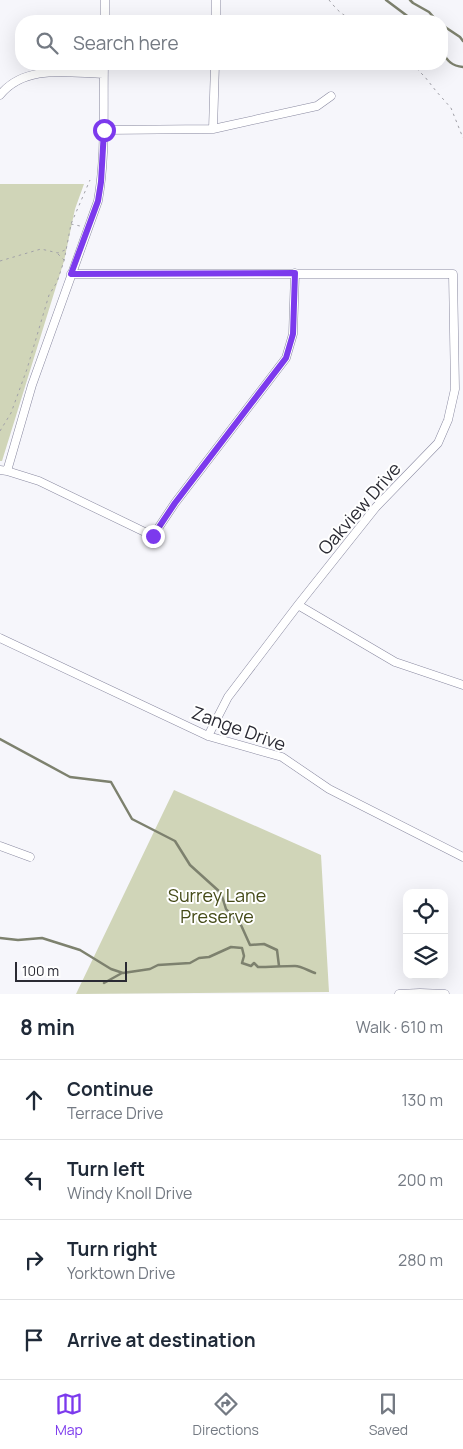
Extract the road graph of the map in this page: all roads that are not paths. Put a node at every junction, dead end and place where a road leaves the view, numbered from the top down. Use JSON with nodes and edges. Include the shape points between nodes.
{"nodes":[{"id":1,"x":105,"y":0,"type":"edge"},
{"id":2,"x":216,"y":0,"type":"edge"},
{"id":3,"x":105,"y":15,"type":"edge"},
{"id":4,"x":216,"y":15,"type":"edge"},
{"id":5,"x":104,"y":70,"type":"edge"},
{"id":6,"x":215,"y":70,"type":"edge"},
{"id":7,"x":104,"y":74,"type":"junction"},
{"id":8,"x":0,"y":95,"type":"edge"},
{"id":9,"x":331,"y":96,"type":"dead end"},
{"id":10,"x":104,"y":130,"type":"junction"},
{"id":11,"x":213,"y":130,"type":"junction"},
{"id":12,"x":295,"y":273,"type":"junction"},
{"id":13,"x":71,"y":274,"type":"junction"},
{"id":14,"x":4,"y":470,"type":"edge"},
{"id":15,"x":298,"y":605,"type":"junction"},
{"id":16,"x":0,"y":638,"type":"edge"},
{"id":17,"x":463,"y":685,"type":"edge"},
{"id":18,"x":208,"y":736,"type":"junction"},
{"id":19,"x":0,"y":846,"type":"edge"},
{"id":20,"x":30,"y":857,"type":"dead end"},
{"id":21,"x":463,"y":857,"type":"edge"},
{"id":22,"x":399,"y":994,"type":"edge"},
{"id":23,"x":445,"y":994,"type":"edge"}],
"edges":[{"from":1,"to":3,"type":"street"},
{"from":2,"to":4,"type":"street"},
{"from":5,"to":7,"type":"street"},
{"from":6,"to":11,"type":"street"},
{"from":7,"to":8,"type":"street","via":[[28,75],[12,83]]},
{"from":7,"to":10,"type":"street"},
{"from":9,"to":11,"type":"street","via":[[317,106]]},
{"from":10,"to":11,"type":"street"},
{"from":10,"to":13,"type":"street","via":[[98,201]]},
{"from":12,"to":13,"type":"street"},
{"from":12,"to":14,"type":"street","via":[[293,334],[286,358],[153,536],[39,482]]},
{"from":12,"to":15,"type":"street","name":"Oakview Drive","via":[[453,274],[454,389],[443,433],[430,452],[376,507]]},
{"from":13,"to":14,"type":"street"},
{"from":15,"to":17,"type":"street","via":[[395,662]]},
{"from":15,"to":18,"type":"street","name":"Oakview Drive","via":[[228,697]]},
{"from":16,"to":18,"type":"street","name":"Zange Drive"},
{"from":18,"to":21,"type":"street","name":"Zange Drive","via":[[282,757],[329,790]]},
{"from":19,"to":20,"type":"street"},
{"from":22,"to":23,"type":"street"}]}
